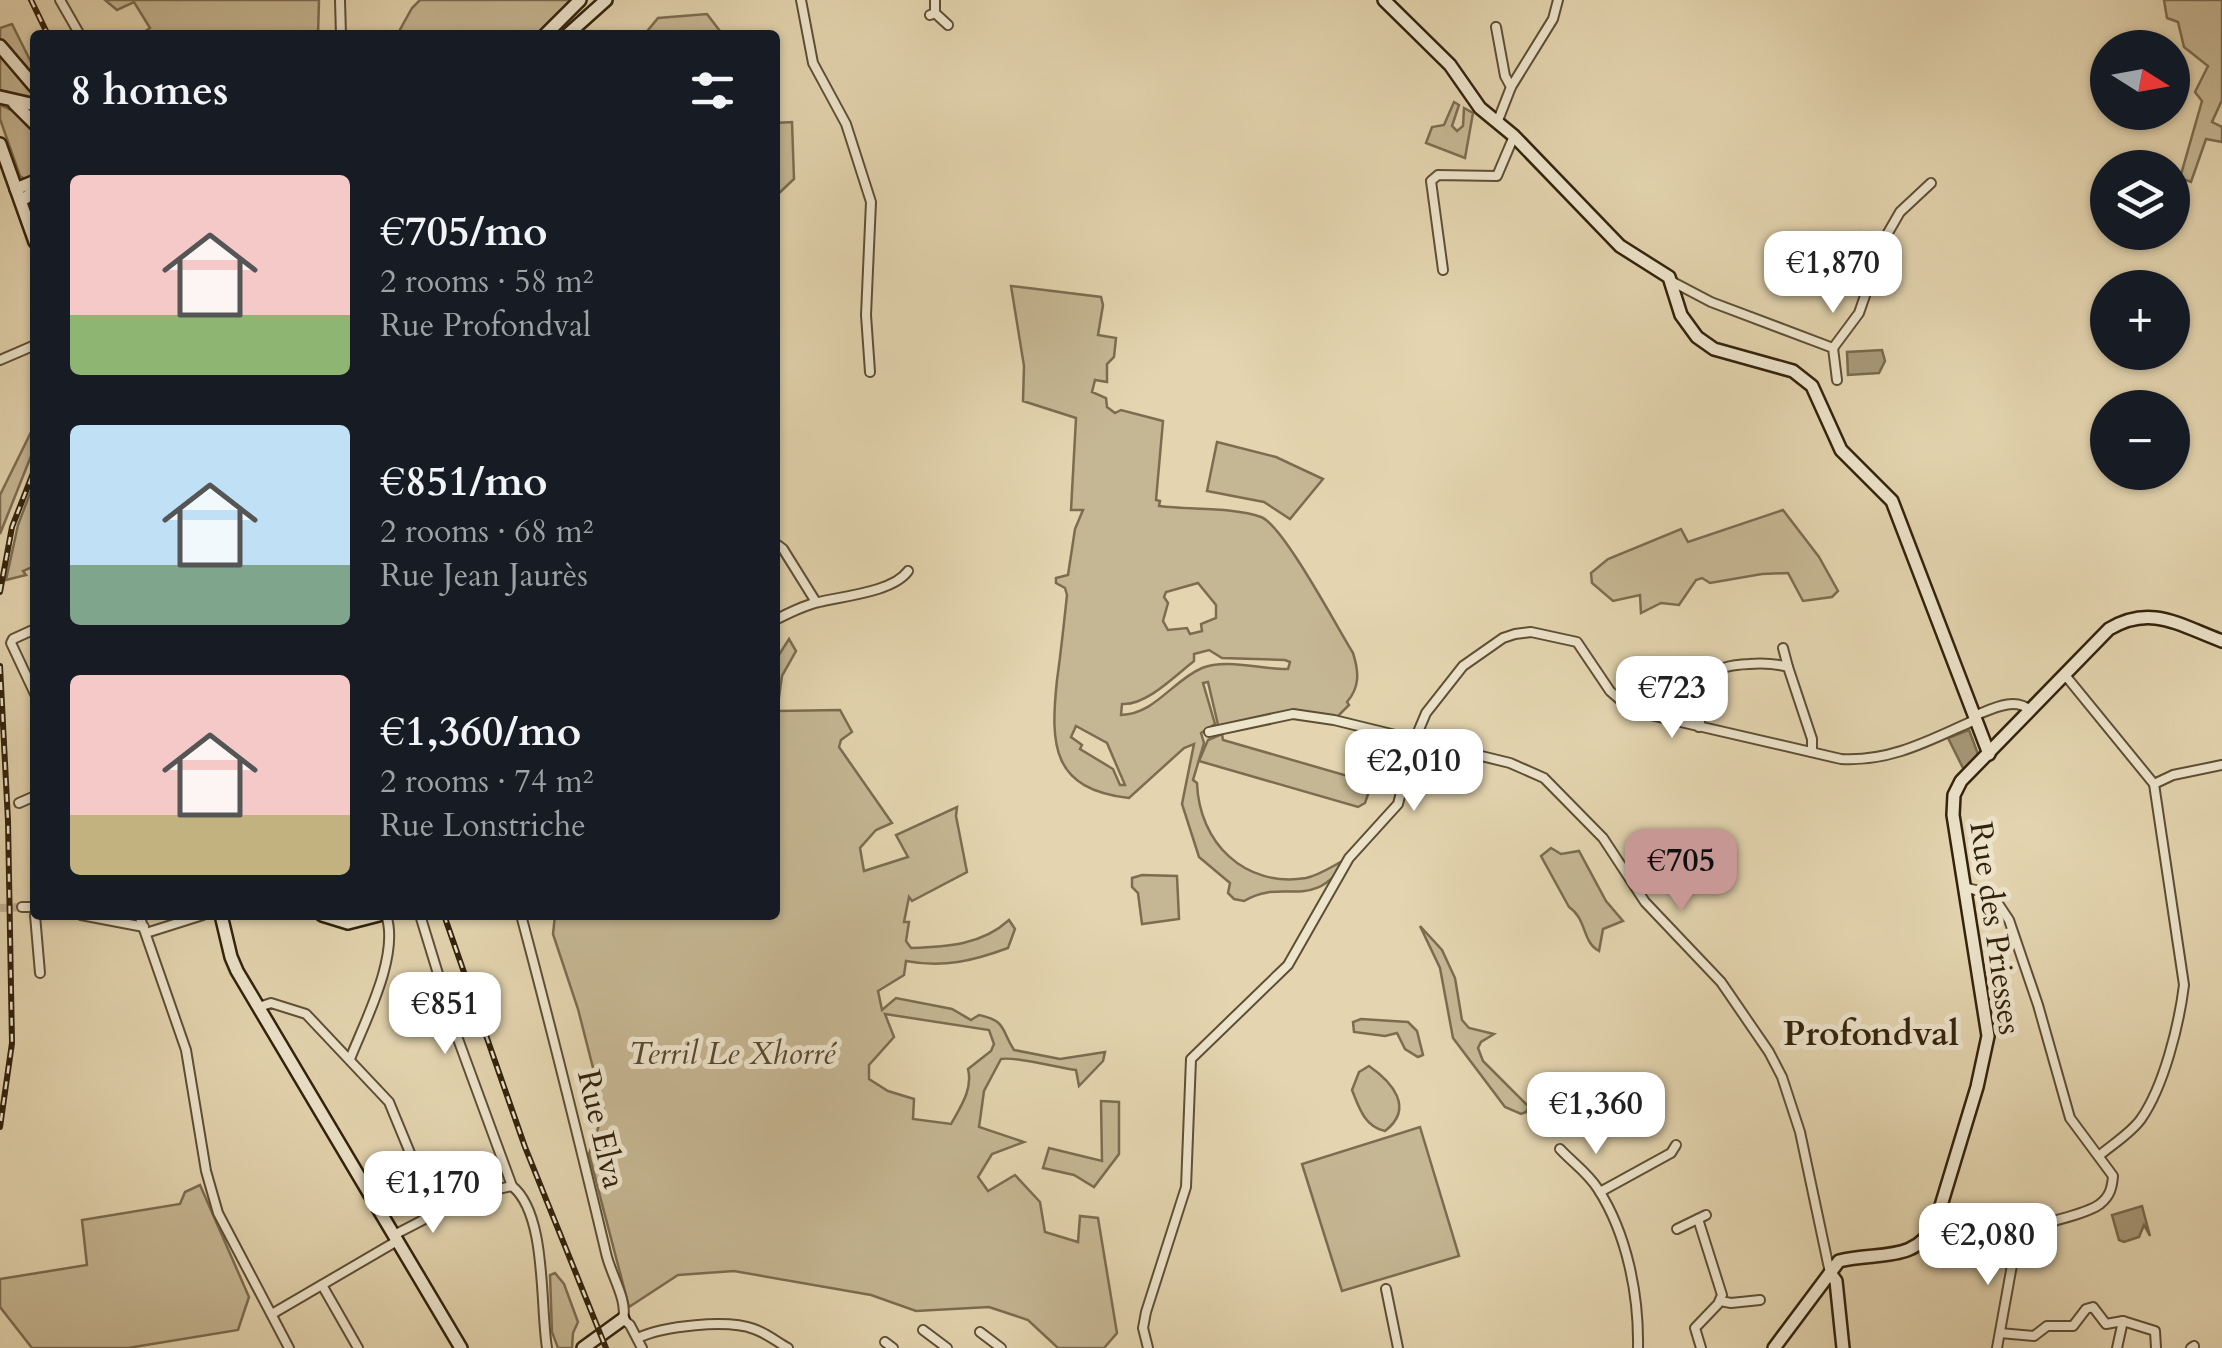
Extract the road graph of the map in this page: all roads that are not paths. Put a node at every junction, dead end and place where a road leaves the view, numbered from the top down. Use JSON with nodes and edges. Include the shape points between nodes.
{"nodes":[{"id":1,"x":60,"y":0,"type":"edge"},
{"id":2,"x":340,"y":0,"type":"edge"},
{"id":3,"x":580,"y":0,"type":"edge"},
{"id":4,"x":590,"y":0,"type":"edge"},
{"id":5,"x":606,"y":0,"type":"edge"},
{"id":6,"x":801,"y":0,"type":"edge"},
{"id":7,"x":935,"y":0,"type":"edge"},
{"id":8,"x":1384,"y":0,"type":"edge"},
{"id":9,"x":1558,"y":0,"type":"edge"},
{"id":10,"x":948,"y":25,"type":"dead end"},
{"id":11,"x":1496,"y":27,"type":"dead end"},
{"id":12,"x":77,"y":30,"type":"edge"},
{"id":13,"x":341,"y":30,"type":"edge"},
{"id":14,"x":562,"y":30,"type":"edge"},
{"id":15,"x":563,"y":30,"type":"edge"},
{"id":16,"x":564,"y":30,"type":"edge"},
{"id":17,"x":0,"y":46,"type":"edge"},
{"id":18,"x":30,"y":81,"type":"edge"},
{"id":19,"x":1510,"y":87,"type":"junction"},
{"id":20,"x":6,"y":98,"type":"edge"},
{"id":21,"x":30,"y":120,"type":"edge"},
{"id":22,"x":1497,"y":122,"type":"junction"},
{"id":23,"x":1514,"y":136,"type":"junction"},
{"id":24,"x":0,"y":144,"type":"edge"},
{"id":25,"x":1931,"y":183,"type":"dead end"},
{"id":26,"x":30,"y":185,"type":"edge"},
{"id":27,"x":30,"y":192,"type":"edge"},
{"id":28,"x":19,"y":195,"type":"junction"},
{"id":29,"x":30,"y":227,"type":"edge"},
{"id":30,"x":1443,"y":270,"type":"dead end"},
{"id":31,"x":1671,"y":281,"type":"junction"},
{"id":32,"x":30,"y":346,"type":"edge"},
{"id":33,"x":1833,"y":348,"type":"junction"},
{"id":34,"x":0,"y":360,"type":"edge"},
{"id":35,"x":870,"y":372,"type":"dead end"},
{"id":36,"x":1837,"y":380,"type":"dead end"},
{"id":37,"x":780,"y":546,"type":"edge"},
{"id":38,"x":908,"y":570,"type":"dead end"},
{"id":39,"x":816,"y":602,"type":"junction"},
{"id":40,"x":780,"y":618,"type":"edge"},
{"id":41,"x":30,"y":631,"type":"edge"},
{"id":42,"x":2222,"y":641,"type":"edge"},
{"id":43,"x":1783,"y":648,"type":"dead end"},
{"id":44,"x":1788,"y":667,"type":"junction"},
{"id":45,"x":2065,"y":675,"type":"junction"},
{"id":46,"x":30,"y":683,"type":"edge"},
{"id":47,"x":2031,"y":711,"type":"junction"},
{"id":48,"x":1974,"y":718,"type":"junction"},
{"id":49,"x":1700,"y":727,"type":"junction"},
{"id":50,"x":1209,"y":732,"type":"dead end"},
{"id":51,"x":1415,"y":740,"type":"junction"},
{"id":52,"x":1812,"y":752,"type":"junction"},
{"id":53,"x":1989,"y":754,"type":"junction"},
{"id":54,"x":2222,"y":765,"type":"edge"},
{"id":55,"x":2154,"y":784,"type":"junction"},
{"id":56,"x":30,"y":798,"type":"edge"},
{"id":57,"x":20,"y":803,"type":"dead end"},
{"id":58,"x":1967,"y":888,"type":"junction"},
{"id":59,"x":22,"y":907,"type":"tunnel mouth"},
{"id":60,"x":30,"y":909,"type":"edge"},
{"id":61,"x":36,"y":920,"type":"edge"},
{"id":62,"x":121,"y":920,"type":"edge"},
{"id":63,"x":141,"y":920,"type":"edge"},
{"id":64,"x":183,"y":920,"type":"edge"},
{"id":65,"x":222,"y":920,"type":"edge"},
{"id":66,"x":338,"y":920,"type":"edge"},
{"id":67,"x":369,"y":920,"type":"edge"},
{"id":68,"x":385,"y":920,"type":"edge"},
{"id":69,"x":422,"y":920,"type":"edge"},
{"id":70,"x":522,"y":920,"type":"edge"},
{"id":71,"x":145,"y":930,"type":"junction"},
{"id":72,"x":40,"y":973,"type":"dead end"},
{"id":73,"x":259,"y":1007,"type":"junction"},
{"id":74,"x":350,"y":1059,"type":"junction"},
{"id":75,"x":1676,"y":1145,"type":"dead end"},
{"id":76,"x":1560,"y":1149,"type":"dead end"},
{"id":77,"x":2100,"y":1155,"type":"junction"},
{"id":78,"x":512,"y":1186,"type":"junction"},
{"id":79,"x":1600,"y":1192,"type":"junction"},
{"id":80,"x":424,"y":1206,"type":"junction"},
{"id":81,"x":1677,"y":1229,"type":"dead end"},
{"id":82,"x":2012,"y":1230,"type":"junction"},
{"id":83,"x":396,"y":1238,"type":"junction"},
{"id":84,"x":1928,"y":1240,"type":"junction"},
{"id":85,"x":1830,"y":1273,"type":"junction"},
{"id":86,"x":322,"y":1285,"type":"junction"},
{"id":87,"x":1386,"y":1289,"type":"dead end"},
{"id":88,"x":1760,"y":1300,"type":"dead end"},
{"id":89,"x":1720,"y":1301,"type":"junction"},
{"id":90,"x":272,"y":1314,"type":"junction"},
{"id":91,"x":624,"y":1319,"type":"junction"},
{"id":92,"x":2123,"y":1321,"type":"junction"},
{"id":93,"x":923,"y":1330,"type":"dead end"},
{"id":94,"x":980,"y":1332,"type":"dead end"},
{"id":95,"x":2000,"y":1333,"type":"junction"},
{"id":96,"x":638,"y":1338,"type":"junction"},
{"id":97,"x":289,"y":1348,"type":"edge"},
{"id":98,"x":358,"y":1348,"type":"edge"},
{"id":99,"x":461,"y":1348,"type":"edge"},
{"id":100,"x":547,"y":1348,"type":"edge"},
{"id":101,"x":584,"y":1348,"type":"edge"},
{"id":102,"x":642,"y":1348,"type":"edge"},
{"id":103,"x":788,"y":1348,"type":"edge"},
{"id":104,"x":947,"y":1348,"type":"edge"},
{"id":105,"x":1001,"y":1348,"type":"edge"},
{"id":106,"x":1148,"y":1348,"type":"edge"},
{"id":107,"x":1398,"y":1348,"type":"edge"},
{"id":108,"x":1638,"y":1348,"type":"edge"},
{"id":109,"x":1701,"y":1348,"type":"edge"},
{"id":110,"x":1774,"y":1348,"type":"edge"},
{"id":111,"x":1844,"y":1348,"type":"edge"},
{"id":112,"x":1997,"y":1348,"type":"edge"},
{"id":113,"x":2116,"y":1348,"type":"edge"},
{"id":114,"x":2156,"y":1348,"type":"edge"}],
"edges":[{"from":1,"to":12,"type":"street"},
{"from":2,"to":13,"type":"street"},
{"from":3,"to":14,"type":"street"},
{"from":4,"to":15,"type":"street"},
{"from":5,"to":16,"type":"street"},
{"from":6,"to":35,"type":"street","via":[[814,63],[846,124],[871,202]]},
{"from":7,"to":10,"type":"street","via":[[933,14]]},
{"from":8,"to":22,"type":"street"},
{"from":9,"to":19,"type":"street"},
{"from":11,"to":19,"type":"street"},
{"from":17,"to":18,"type":"street"},
{"from":19,"to":22,"type":"street"},
{"from":20,"to":21,"type":"street"},
{"from":22,"to":23,"type":"street"},
{"from":23,"to":30,"type":"street","via":[[1497,176],[1431,180]]},
{"from":23,"to":31,"type":"street","via":[[1620,246]]},
{"from":24,"to":28,"type":"street"},
{"from":25,"to":33,"type":"street","via":[[1892,225],[1859,312]]},
{"from":26,"to":28,"type":"street"},
{"from":27,"to":28,"type":"street"},
{"from":28,"to":29,"type":"street"},
{"from":31,"to":33,"type":"street"},
{"from":31,"to":48,"type":"street","via":[[1681,316],[1697,337],[1714,349],[1793,371],[1812,386],[1841,450],[1892,500]]},
{"from":32,"to":34,"type":"street"},
{"from":33,"to":36,"type":"street"},
{"from":37,"to":39,"type":"street"},
{"from":38,"to":39,"type":"street","via":[[869,591]]},
{"from":39,"to":40,"type":"street"},
{"from":41,"to":46,"type":"street","via":[[11,643]]},
{"from":42,"to":45,"type":"street","name":"Rue des Priesses","via":[[2139,616],[2108,629]]},
{"from":43,"to":44,"type":"street"},
{"from":44,"to":49,"type":"street","via":[[1713,670]]},
{"from":44,"to":52,"type":"street"},
{"from":45,"to":47,"type":"street","name":"Rue des Priesses"},
{"from":45,"to":55,"type":"street"},
{"from":47,"to":48,"type":"street","via":[[2018,703]]},
{"from":47,"to":53,"type":"street","name":"Rue des Priesses"},
{"from":48,"to":52,"type":"street","via":[[1898,754],[1868,760]]},
{"from":48,"to":53,"type":"street"},
{"from":49,"to":51,"type":"street","via":[[1633,711],[1610,691],[1577,642],[1522,632],[1463,666],[1440,692]]},
{"from":49,"to":52,"type":"street"},
{"from":50,"to":51,"type":"street","via":[[1294,714]]},
{"from":51,"to":85,"type":"street","via":[[1544,778],[1603,838],[1645,902],[1721,982],[1769,1052],[1791,1100]]},
{"from":51,"to":106,"type":"street","via":[[1398,804],[1349,858],[1288,965],[1191,1059],[1186,1187],[1146,1312]]},
{"from":53,"to":58,"type":"street","name":"Rue des Priesses","via":[[1954,795]]},
{"from":54,"to":55,"type":"street"},
{"from":55,"to":77,"type":"street","via":[[2184,985],[2181,1008],[2154,1096],[2139,1123]]},
{"from":56,"to":57,"type":"street"},
{"from":58,"to":77,"type":"street","via":[[1997,902],[2008,920],[2070,1118]]},
{"from":58,"to":84,"type":"street","name":"Rue des Priesses","via":[[1988,1044]]},
{"from":59,"to":60,"type":"street"},
{"from":61,"to":72,"type":"street"},
{"from":62,"to":71,"type":"street"},
{"from":63,"to":71,"type":"street"},
{"from":64,"to":71,"type":"street"},
{"from":65,"to":73,"type":"street","via":[[230,958]]},
{"from":66,"to":67,"type":"street"},
{"from":68,"to":74,"type":"street","via":[[388,956]]},
{"from":69,"to":78,"type":"street"},
{"from":70,"to":91,"type":"street","name":"Rue Elva"},
{"from":71,"to":90,"type":"street","via":[[186,1050],[218,1213]]},
{"from":73,"to":74,"type":"street","via":[[271,1003],[306,1014]]},
{"from":73,"to":83,"type":"street"},
{"from":74,"to":80,"type":"street","via":[[394,1111]]},
{"from":75,"to":79,"type":"street"},
{"from":76,"to":79,"type":"street"},
{"from":77,"to":82,"type":"street","via":[[2113,1176],[2098,1206]]},
{"from":78,"to":80,"type":"street"},
{"from":78,"to":100,"type":"street","via":[[524,1198],[534,1230]]},
{"from":79,"to":108,"type":"street","via":[[1630,1266]]},
{"from":80,"to":83,"type":"street","via":[[423,1220]]},
{"from":81,"to":89,"type":"street","via":[[1702,1217]]},
{"from":82,"to":84,"type":"street"},
{"from":82,"to":95,"type":"street"},
{"from":83,"to":86,"type":"street"},
{"from":83,"to":99,"type":"street"},
{"from":84,"to":85,"type":"street","via":[[1909,1252],[1838,1261]]},
{"from":85,"to":110,"type":"street"},
{"from":85,"to":111,"type":"street"},
{"from":86,"to":90,"type":"street"},
{"from":86,"to":98,"type":"street"},
{"from":87,"to":107,"type":"street"},
{"from":88,"to":89,"type":"street"},
{"from":89,"to":109,"type":"street","via":[[1695,1328]]},
{"from":90,"to":97,"type":"street"},
{"from":91,"to":96,"type":"street","name":"Rue Elva"},
{"from":91,"to":101,"type":"street"},
{"from":92,"to":95,"type":"street","via":[[2104,1324],[2090,1307],[2073,1326],[2047,1326],[2034,1336]]},
{"from":92,"to":113,"type":"street"},
{"from":92,"to":114,"type":"street","via":[[2154,1331]]},
{"from":93,"to":104,"type":"street"},
{"from":94,"to":105,"type":"street"},
{"from":95,"to":112,"type":"street"},
{"from":96,"to":102,"type":"street","name":"Rue Elva"},
{"from":96,"to":103,"type":"street","via":[[665,1327],[742,1326]]}]}
